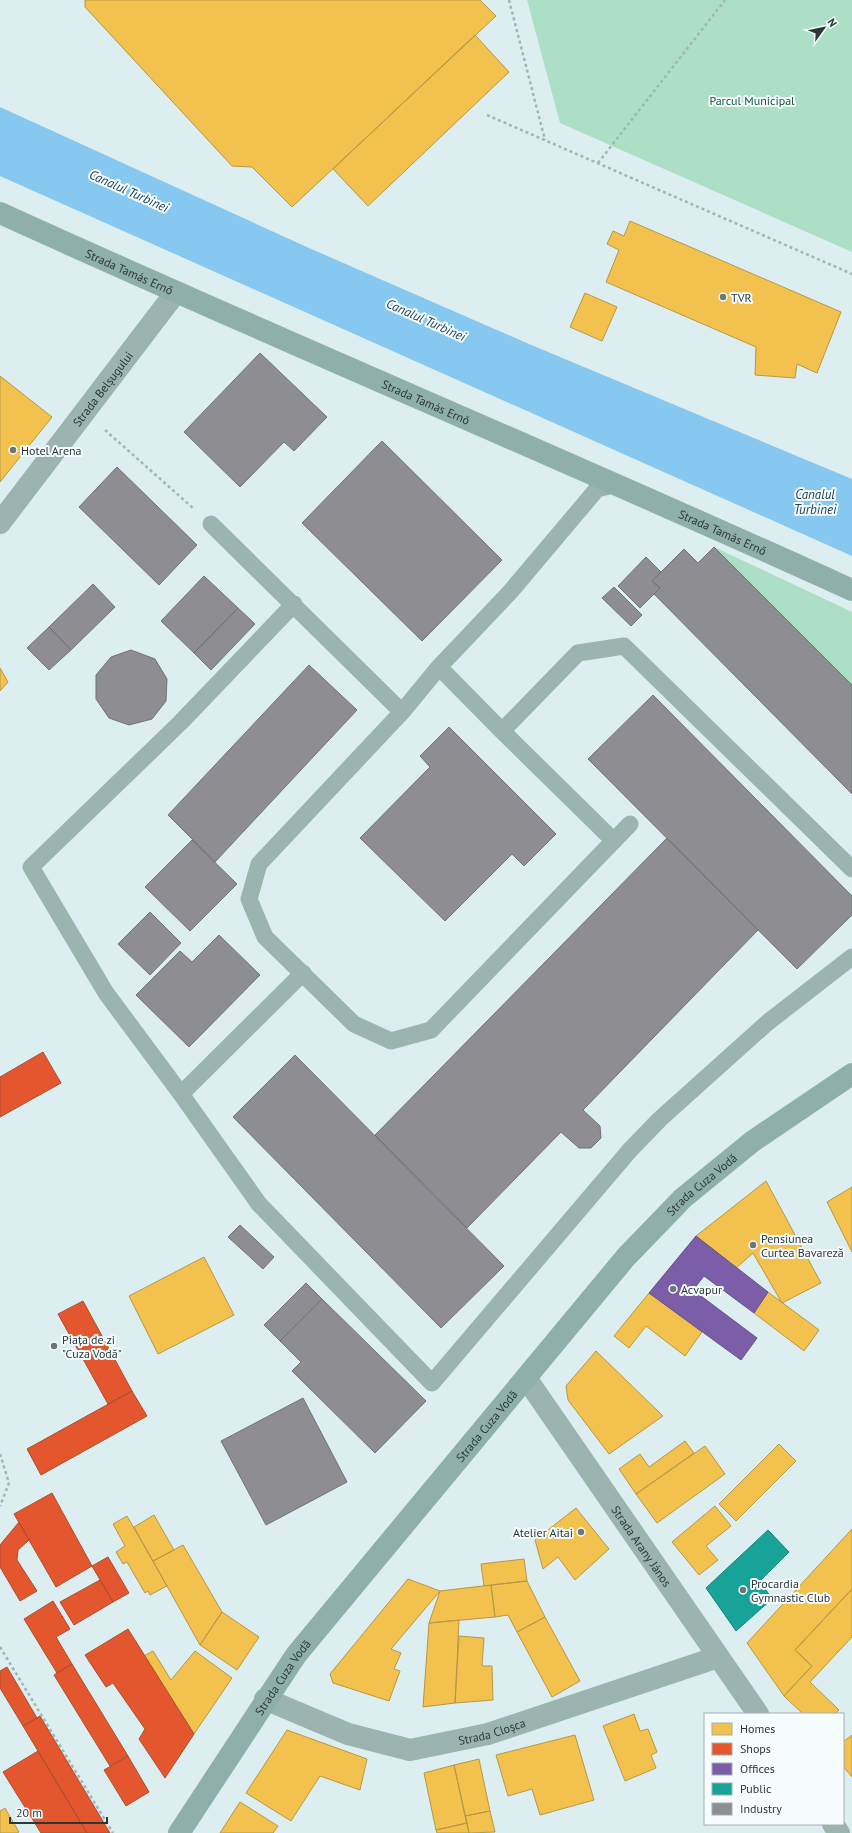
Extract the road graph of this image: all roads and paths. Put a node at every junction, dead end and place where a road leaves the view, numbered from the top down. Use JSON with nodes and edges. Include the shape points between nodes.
{"nodes":[{"id":1,"x":509,"y":0,"type":"edge"},
{"id":2,"x":725,"y":0,"type":"edge"},
{"id":3,"x":487,"y":115,"type":"dead end"},
{"id":4,"x":545,"y":140,"type":"junction"},
{"id":5,"x":598,"y":163,"type":"junction"},
{"id":6,"x":0,"y":213,"type":"edge"},
{"id":7,"x":852,"y":274,"type":"edge"},
{"id":8,"x":176,"y":292,"type":"junction"},
{"id":9,"x":104,"y":428,"type":"dead end"},
{"id":10,"x":617,"y":484,"type":"junction"},
{"id":11,"x":0,"y":523,"type":"edge"},
{"id":12,"x":211,"y":524,"type":"joint"},
{"id":13,"x":852,"y":590,"type":"edge"},
{"id":14,"x":294,"y":604,"type":"junction"},
{"id":15,"x":439,"y":667,"type":"junction"},
{"id":16,"x":402,"y":712,"type":"junction"},
{"id":17,"x":502,"y":731,"type":"junction"},
{"id":18,"x":630,"y":824,"type":"dead end"},
{"id":19,"x":614,"y":841,"type":"junction"},
{"id":20,"x":852,"y":869,"type":"edge"},
{"id":21,"x":852,"y":956,"type":"edge"},
{"id":22,"x":303,"y":973,"type":"junction"},
{"id":23,"x":852,"y":1074,"type":"edge"},
{"id":24,"x":182,"y":1094,"type":"junction"},
{"id":25,"x":526,"y":1378,"type":"junction"},
{"id":26,"x":0,"y":1454,"type":"edge"},
{"id":27,"x":0,"y":1506,"type":"edge"},
{"id":28,"x":0,"y":1647,"type":"edge"},
{"id":29,"x":718,"y":1657,"type":"junction"},
{"id":30,"x":265,"y":1699,"type":"junction"},
{"id":31,"x":757,"y":1713,"type":"edge"},
{"id":32,"x":113,"y":1833,"type":"edge"},
{"id":33,"x":179,"y":1833,"type":"edge"}],
"edges":[{"from":1,"to":4,"type":"path"},
{"from":2,"to":5,"type":"path"},
{"from":3,"to":4,"type":"path"},
{"from":4,"to":5,"type":"path"},
{"from":5,"to":7,"type":"path"},
{"from":6,"to":8,"type":"main road","name":"Strada Tamás Ernő"},
{"from":8,"to":10,"type":"main road","name":"Strada Tamás Ernő"},
{"from":8,"to":11,"type":"street","name":"Strada Belșugului"},
{"from":9,"to":12,"type":"path"},
{"from":10,"to":13,"type":"main road","name":"Strada Tamás Ernő"},
{"from":10,"to":15,"type":"lane","via":[[597,489],[511,591]]},
{"from":12,"to":14,"type":"lane"},
{"from":14,"to":16,"type":"lane"},
{"from":14,"to":24,"type":"lane","via":[[180,723],[31,867],[106,993]]},
{"from":15,"to":16,"type":"lane"},
{"from":15,"to":17,"type":"lane"},
{"from":16,"to":22,"type":"lane","via":[[259,864],[250,899],[264,937]]},
{"from":17,"to":19,"type":"lane"},
{"from":17,"to":20,"type":"lane","via":[[578,653],[624,646]]},
{"from":18,"to":19,"type":"lane"},
{"from":19,"to":22,"type":"lane","via":[[431,1030],[391,1041],[354,1024]]},
{"from":21,"to":24,"type":"lane","via":[[767,1023],[660,1119],[620,1162],[432,1383],[259,1204]]},
{"from":22,"to":24,"type":"lane"},
{"from":23,"to":25,"type":"main road","name":"Strada Cuza Vodă","via":[[753,1141],[683,1198],[626,1257]]},
{"from":25,"to":29,"type":"street","name":"Strada Arany János"},
{"from":25,"to":30,"type":"main road","name":"Strada Cuza Vodă","via":[[296,1655]]},
{"from":26,"to":27,"type":"path","via":[[9,1483]]},
{"from":28,"to":32,"type":"path"},
{"from":29,"to":30,"type":"street","name":"Strada Cloșca","via":[[488,1734],[410,1750],[348,1734]]},
{"from":29,"to":31,"type":"street","name":"Strada Arany János"},
{"from":30,"to":33,"type":"main road","name":"Strada Cuza Vodă"}]}
